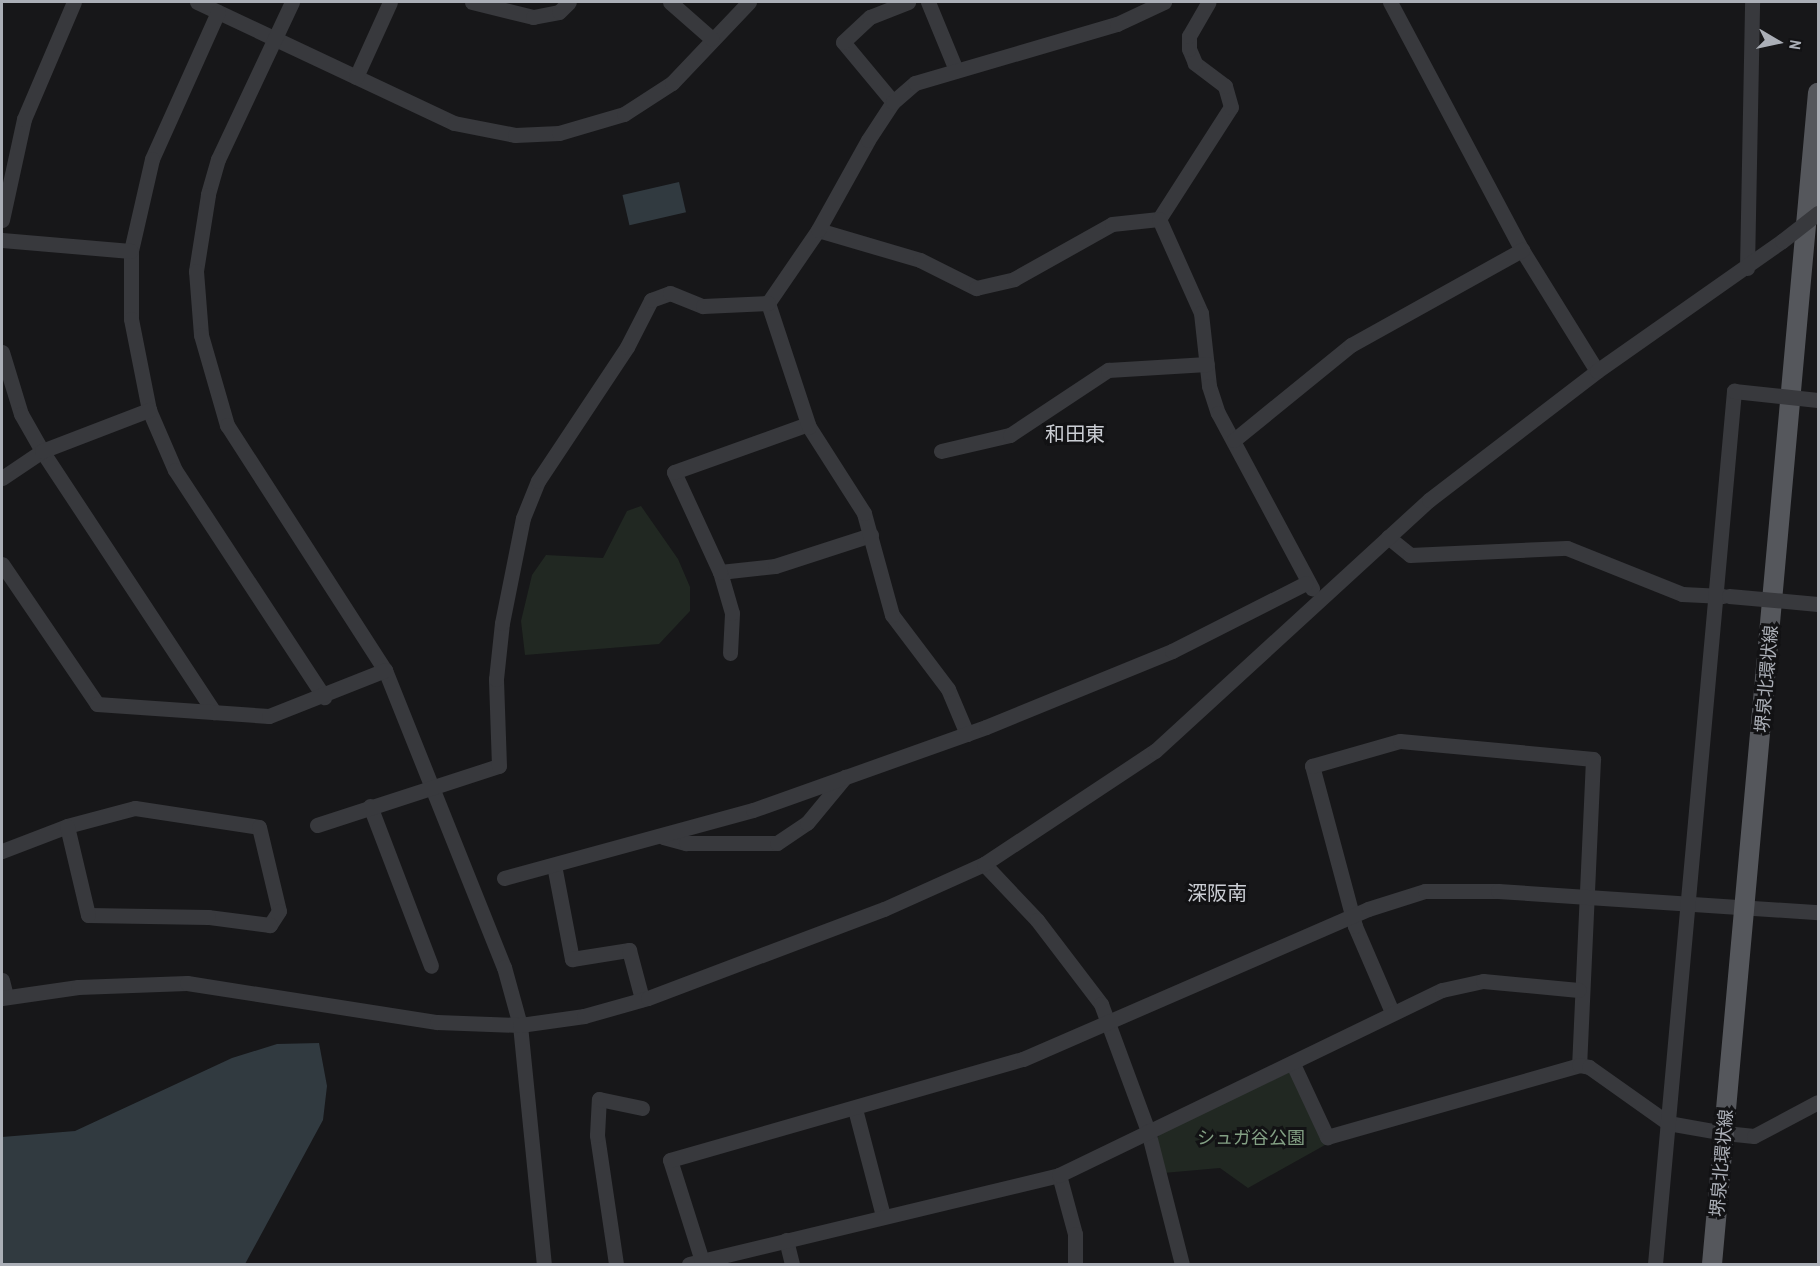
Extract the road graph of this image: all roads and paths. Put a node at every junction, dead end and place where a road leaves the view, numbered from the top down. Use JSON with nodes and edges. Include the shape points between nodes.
{"nodes":[{"id":1,"x":74,"y":2,"type":"edge"},
{"id":2,"x":197,"y":2,"type":"edge"},
{"id":3,"x":292,"y":2,"type":"edge"},
{"id":4,"x":390,"y":2,"type":"edge"},
{"id":5,"x":472,"y":2,"type":"edge"},
{"id":6,"x":569,"y":2,"type":"edge"},
{"id":7,"x":670,"y":2,"type":"edge"},
{"id":8,"x":749,"y":2,"type":"edge"},
{"id":9,"x":908,"y":2,"type":"edge"},
{"id":10,"x":927,"y":2,"type":"edge"},
{"id":11,"x":1164,"y":2,"type":"edge"},
{"id":12,"x":1209,"y":2,"type":"edge"},
{"id":13,"x":1390,"y":2,"type":"edge"},
{"id":14,"x":1752,"y":2,"type":"edge"},
{"id":15,"x":218,"y":12,"type":"junction"},
{"id":16,"x":711,"y":38,"type":"junction"},
{"id":17,"x":278,"y":39,"type":"junction"},
{"id":18,"x":956,"y":70,"type":"junction"},
{"id":19,"x":356,"y":77,"type":"junction"},
{"id":20,"x":1818,"y":93,"type":"edge"},
{"id":21,"x":893,"y":102,"type":"junction"},
{"id":22,"x":1818,"y":213,"type":"edge"},
{"id":23,"x":1159,"y":219,"type":"junction"},
{"id":24,"x":2,"y":220,"type":"edge"},
{"id":25,"x":818,"y":230,"type":"junction"},
{"id":26,"x":2,"y":240,"type":"edge"},
{"id":27,"x":1522,"y":249,"type":"junction"},
{"id":28,"x":131,"y":251,"type":"junction"},
{"id":29,"x":1747,"y":268,"type":"junction"},
{"id":30,"x":768,"y":303,"type":"junction"},
{"id":31,"x":2,"y":352,"type":"edge"},
{"id":32,"x":1207,"y":364,"type":"junction"},
{"id":33,"x":1597,"y":371,"type":"junction"},
{"id":34,"x":1818,"y":400,"type":"edge"},
{"id":35,"x":149,"y":410,"type":"junction"},
{"id":36,"x":808,"y":424,"type":"junction"},
{"id":37,"x":1234,"y":440,"type":"junction"},
{"id":38,"x":42,"y":451,"type":"junction"},
{"id":39,"x":941,"y":451,"type":"dead end"},
{"id":40,"x":2,"y":478,"type":"edge"},
{"id":41,"x":871,"y":535,"type":"junction"},
{"id":42,"x":1388,"y":537,"type":"junction"},
{"id":43,"x":2,"y":564,"type":"edge"},
{"id":44,"x":720,"y":572,"type":"junction"},
{"id":45,"x":1305,"y":583,"type":"junction"},
{"id":46,"x":1721,"y":596,"type":"junction"},
{"id":47,"x":1321,"y":597,"type":"junction"},
{"id":48,"x":1818,"y":604,"type":"edge"},
{"id":49,"x":730,"y":653,"type":"dead end"},
{"id":50,"x":385,"y":670,"type":"junction"},
{"id":51,"x":324,"y":697,"type":"junction"},
{"id":52,"x":214,"y":712,"type":"junction"},
{"id":53,"x":967,"y":734,"type":"junction"},
{"id":54,"x":845,"y":777,"type":"junction"},
{"id":55,"x":432,"y":784,"type":"junction"},
{"id":56,"x":370,"y":806,"type":"junction"},
{"id":57,"x":67,"y":825,"type":"junction"},
{"id":58,"x":317,"y":825,"type":"dead end"},
{"id":59,"x":663,"y":837,"type":"junction"},
{"id":60,"x":2,"y":851,"type":"edge"},
{"id":61,"x":984,"y":864,"type":"junction"},
{"id":62,"x":554,"y":866,"type":"junction"},
{"id":63,"x":504,"y":878,"type":"dead end"},
{"id":64,"x":1586,"y":898,"type":"junction"},
{"id":65,"x":1688,"y":905,"type":"junction"},
{"id":66,"x":1747,"y":908,"type":"junction"},
{"id":67,"x":1818,"y":912,"type":"edge"},
{"id":68,"x":1352,"y":915,"type":"junction"},
{"id":69,"x":431,"y":966,"type":"dead end"},
{"id":70,"x":2,"y":980,"type":"edge"},
{"id":71,"x":1579,"y":990,"type":"junction"},
{"id":72,"x":4,"y":997,"type":"edge"},
{"id":73,"x":642,"y":999,"type":"junction"},
{"id":74,"x":1392,"y":1012,"type":"junction"},
{"id":75,"x":1110,"y":1024,"type":"junction"},
{"id":76,"x":520,"y":1025,"type":"junction"},
{"id":77,"x":1293,"y":1064,"type":"junction"},
{"id":78,"x":1579,"y":1065,"type":"junction"},
{"id":79,"x":1818,"y":1102,"type":"edge"},
{"id":80,"x":642,"y":1108,"type":"dead end"},
{"id":81,"x":855,"y":1109,"type":"junction"},
{"id":82,"x":1668,"y":1124,"type":"junction"},
{"id":83,"x":1148,"y":1131,"type":"junction"},
{"id":84,"x":1725,"y":1133,"type":"junction"},
{"id":85,"x":1059,"y":1175,"type":"junction"},
{"id":86,"x":883,"y":1216,"type":"junction"},
{"id":87,"x":786,"y":1240,"type":"junction"},
{"id":88,"x":544,"y":1264,"type":"edge"},
{"id":89,"x":615,"y":1264,"type":"edge"},
{"id":90,"x":698,"y":1264,"type":"edge"},
{"id":91,"x":792,"y":1264,"type":"edge"},
{"id":92,"x":1075,"y":1264,"type":"edge"},
{"id":93,"x":1182,"y":1264,"type":"edge"},
{"id":94,"x":1655,"y":1264,"type":"edge"},
{"id":95,"x":1712,"y":1264,"type":"edge"}],
"edges":[{"from":1,"to":24,"type":"street","via":[[24,119]]},
{"from":2,"to":15,"type":"street"},
{"from":3,"to":17,"type":"street"},
{"from":4,"to":19,"type":"street"},
{"from":5,"to":6,"type":"street","via":[[533,17],[559,12]]},
{"from":7,"to":16,"type":"street"},
{"from":8,"to":16,"type":"street"},
{"from":9,"to":21,"type":"street","via":[[870,17],[843,42]]},
{"from":10,"to":18,"type":"street"},
{"from":11,"to":18,"type":"street","via":[[1117,24]]},
{"from":12,"to":23,"type":"street","via":[[1189,36],[1189,49],[1195,63],[1225,86],[1231,107]]},
{"from":13,"to":27,"type":"street"},
{"from":14,"to":29,"type":"street"},
{"from":15,"to":17,"type":"street"},
{"from":15,"to":28,"type":"street","via":[[152,159]]},
{"from":16,"to":19,"type":"street","via":[[672,83],[624,114],[559,133],[515,135],[454,123]]},
{"from":17,"to":19,"type":"street"},
{"from":17,"to":50,"type":"street","via":[[218,159],[208,195],[196,271],[201,335],[227,425]]},
{"from":18,"to":21,"type":"street","via":[[915,83]]},
{"from":20,"to":66,"type":"main road","name":"堺泉北環状線"},
{"from":21,"to":25,"type":"street"},
{"from":22,"to":29,"type":"street","bridge":true},
{"from":23,"to":25,"type":"street","via":[[1112,224],[1014,279],[976,288],[920,260]]},
{"from":23,"to":32,"type":"street","via":[[1200,313]]},
{"from":25,"to":30,"type":"street"},
{"from":26,"to":28,"type":"street"},
{"from":27,"to":33,"type":"street"},
{"from":27,"to":37,"type":"street","via":[[1352,345]]},
{"from":28,"to":35,"type":"street","via":[[131,319]]},
{"from":29,"to":33,"type":"street"},
{"from":30,"to":36,"type":"street"},
{"from":30,"to":55,"type":"street","via":[[703,306],[670,293],[651,300],[627,347],[538,481],[523,518],[496,679],[499,766]]},
{"from":31,"to":38,"type":"street","via":[[18,406]]},
{"from":32,"to":37,"type":"street","via":[[1218,412]]},
{"from":32,"to":39,"type":"street","via":[[1108,370],[1010,435]]},
{"from":33,"to":42,"type":"street"},
{"from":34,"to":46,"type":"street","bridge":true,"via":[[1734,391]]},
{"from":35,"to":38,"type":"street"},
{"from":35,"to":51,"type":"street","via":[[175,470]]},
{"from":36,"to":41,"type":"street","via":[[864,513]]},
{"from":36,"to":44,"type":"street","via":[[674,472]]},
{"from":37,"to":45,"type":"street"},
{"from":38,"to":40,"type":"street"},
{"from":38,"to":52,"type":"street"},
{"from":41,"to":44,"type":"street","via":[[775,566]]},
{"from":41,"to":53,"type":"street","via":[[892,615],[948,689]]},
{"from":42,"to":46,"type":"street","via":[[1410,555],[1567,548],[1682,594]]},
{"from":42,"to":47,"type":"street"},
{"from":43,"to":52,"type":"street","via":[[97,704]]},
{"from":44,"to":49,"type":"street","via":[[732,613]]},
{"from":45,"to":47,"type":"street"},
{"from":45,"to":53,"type":"street","via":[[1172,651]]},
{"from":46,"to":48,"type":"street","bridge":true},
{"from":46,"to":65,"type":"street"},
{"from":47,"to":61,"type":"street","via":[[1155,751]]},
{"from":50,"to":51,"type":"street"},
{"from":50,"to":55,"type":"street"},
{"from":51,"to":52,"type":"street","via":[[269,716]]},
{"from":53,"to":54,"type":"street"},
{"from":54,"to":59,"type":"street"},
{"from":54,"to":59,"type":"street","via":[[807,823],[777,843],[686,843]]},
{"from":55,"to":56,"type":"street"},
{"from":55,"to":76,"type":"street","via":[[504,967]]},
{"from":56,"to":58,"type":"street"},
{"from":56,"to":69,"type":"street"},
{"from":57,"to":57,"type":"street","via":[[135,808],[259,827],[279,911],[270,925],[208,917],[88,915]]},
{"from":57,"to":60,"type":"street"},
{"from":59,"to":62,"type":"street"},
{"from":61,"to":73,"type":"street","via":[[884,909]]},
{"from":61,"to":75,"type":"street","via":[[1076,966]]},
{"from":62,"to":63,"type":"street"},
{"from":62,"to":73,"type":"street","via":[[572,959],[629,950]]},
{"from":64,"to":65,"type":"street"},
{"from":64,"to":68,"type":"street","via":[[1425,891]]},
{"from":64,"to":68,"type":"street","via":[[1593,759],[1400,741],[1312,765]]},
{"from":64,"to":71,"type":"street"},
{"from":65,"to":66,"type":"street"},
{"from":65,"to":82,"type":"street"},
{"from":66,"to":67,"type":"street"},
{"from":66,"to":84,"type":"main road","name":"堺泉北環状線"},
{"from":68,"to":74,"type":"street"},
{"from":68,"to":75,"type":"street"},
{"from":70,"to":72,"type":"street"},
{"from":71,"to":74,"type":"street","via":[[1483,981],[1442,990]]},
{"from":71,"to":78,"type":"street"},
{"from":72,"to":76,"type":"street","via":[[187,983],[438,1022]]},
{"from":73,"to":76,"type":"street","via":[[584,1016]]},
{"from":74,"to":77,"type":"street"},
{"from":75,"to":81,"type":"street","via":[[1023,1059]]},
{"from":75,"to":83,"type":"street"},
{"from":76,"to":88,"type":"street"},
{"from":77,"to":78,"type":"street","via":[[1327,1137]]},
{"from":77,"to":83,"type":"street"},
{"from":78,"to":82,"type":"street","via":[[1589,1067]]},
{"from":79,"to":84,"type":"street","via":[[1754,1136]]},
{"from":80,"to":89,"type":"street","via":[[599,1099],[597,1135]]},
{"from":81,"to":86,"type":"street"},
{"from":81,"to":90,"type":"street","via":[[670,1160]]},
{"from":82,"to":84,"type":"street"},
{"from":82,"to":94,"type":"street"},
{"from":83,"to":85,"type":"street"},
{"from":83,"to":93,"type":"street"},
{"from":84,"to":95,"type":"main road","name":"堺泉北環状線"},
{"from":85,"to":86,"type":"street"},
{"from":85,"to":92,"type":"street","via":[[1076,1234]]},
{"from":86,"to":87,"type":"street"},
{"from":87,"to":90,"type":"street"},
{"from":87,"to":91,"type":"street"}]}
